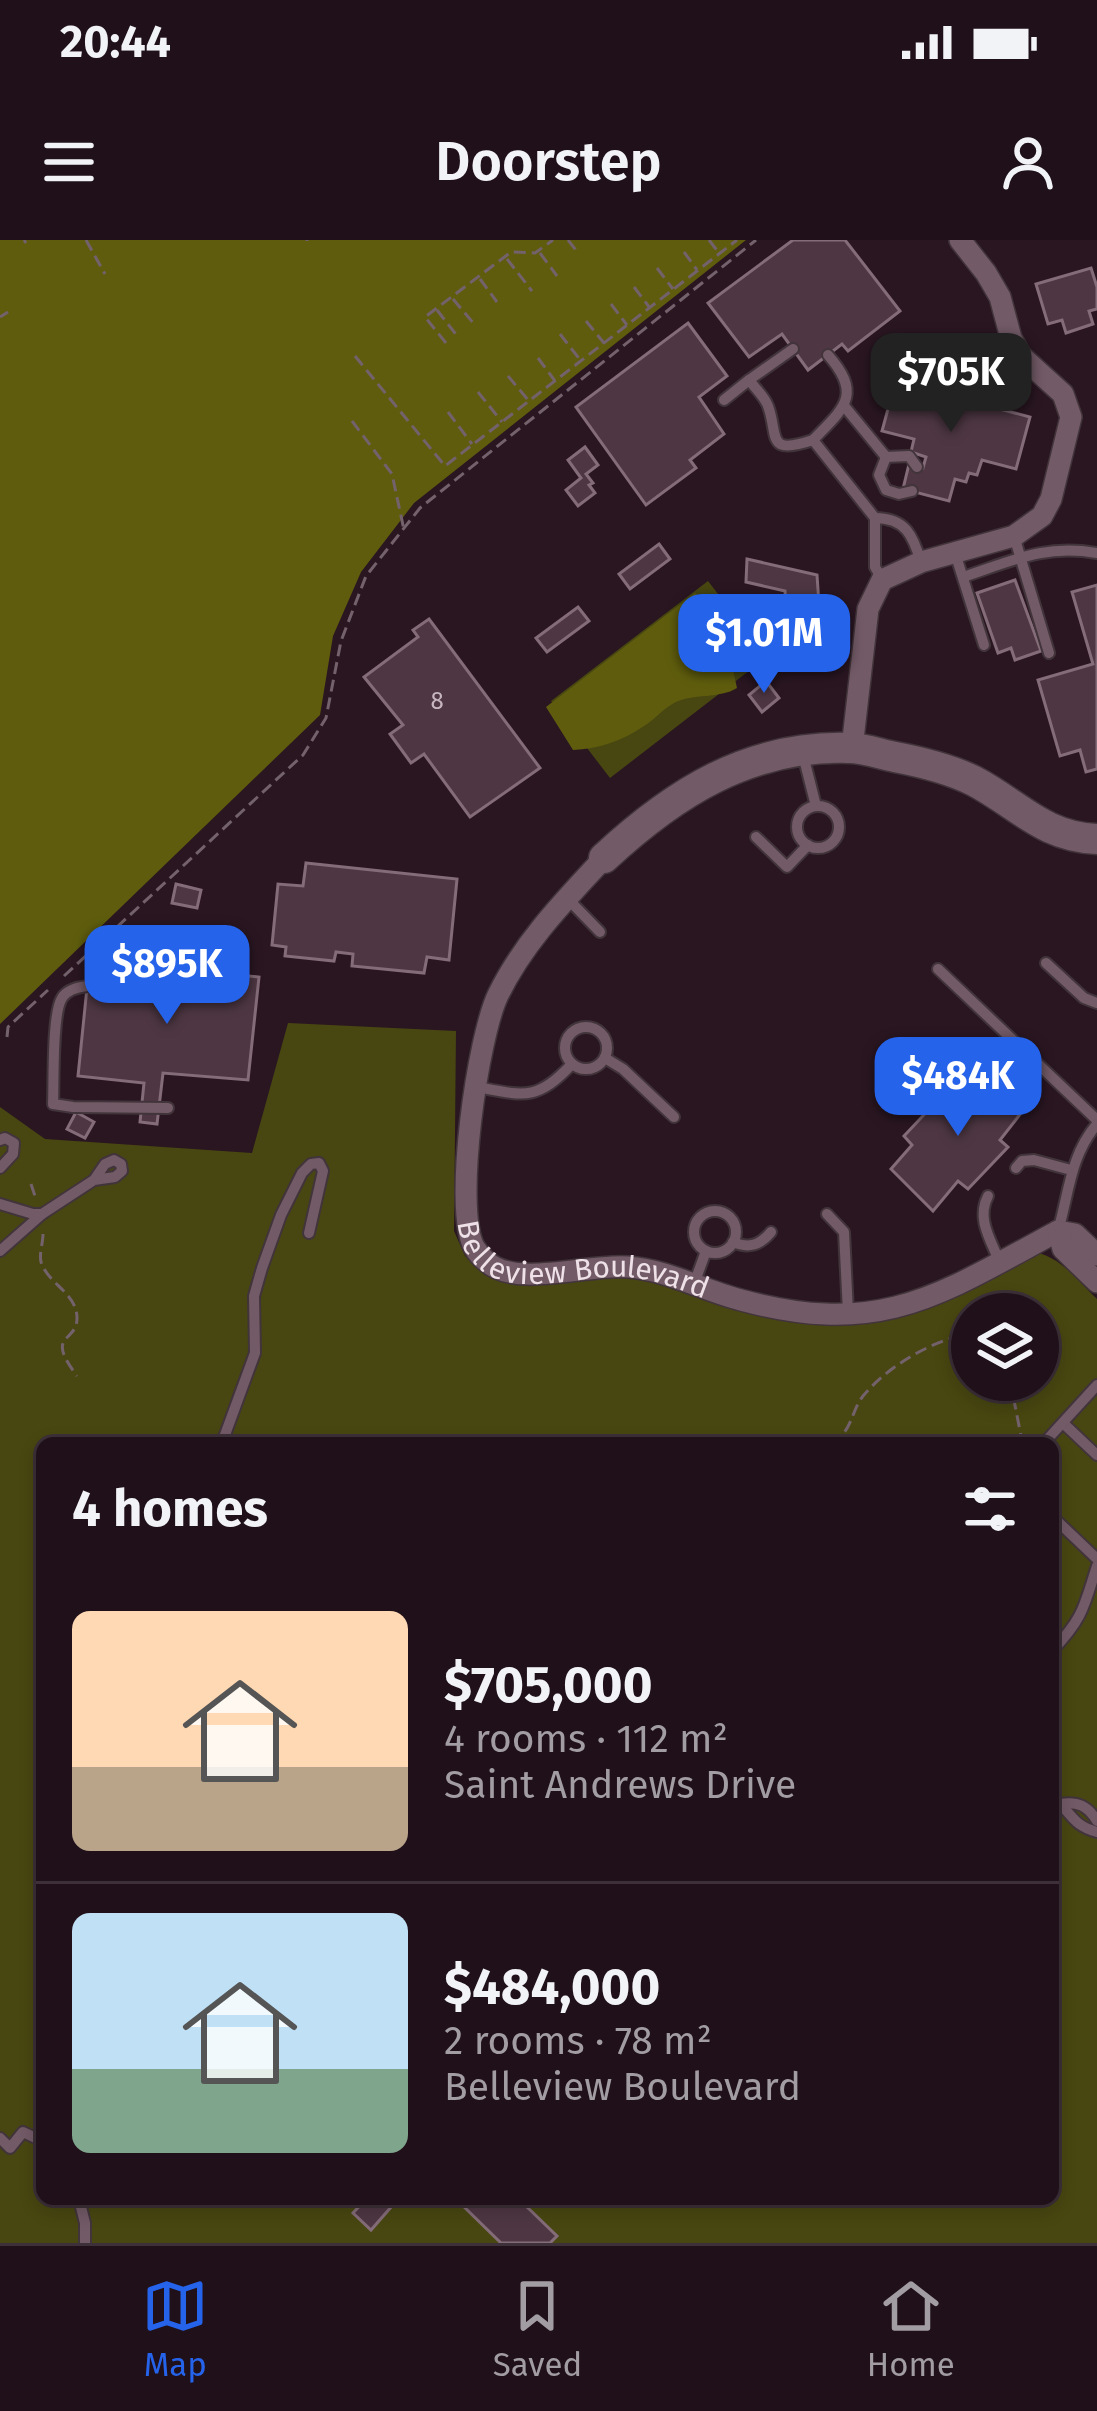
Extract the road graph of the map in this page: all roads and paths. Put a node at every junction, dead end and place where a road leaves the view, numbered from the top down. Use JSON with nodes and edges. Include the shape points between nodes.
{"nodes":[{"id":1,"x":86,"y":240,"type":"edge"},
{"id":2,"x":553,"y":240,"type":"edge"},
{"id":3,"x":568,"y":240,"type":"edge"},
{"id":4,"x":709,"y":240,"type":"edge"},
{"id":5,"x":737,"y":240,"type":"edge"},
{"id":6,"x":756,"y":240,"type":"edge"},
{"id":7,"x":960,"y":240,"type":"edge"},
{"id":8,"x":539,"y":251,"type":"junction"},
{"id":9,"x":684,"y":252,"type":"dead end"},
{"id":10,"x":579,"y":254,"type":"dead end"},
{"id":11,"x":719,"y":254,"type":"junction"},
{"id":12,"x":505,"y":256,"type":"junction"},
{"id":13,"x":657,"y":268,"type":"dead end"},
{"id":14,"x":698,"y":271,"type":"junction"},
{"id":15,"x":105,"y":274,"type":"dead end"},
{"id":16,"x":557,"y":276,"type":"dead end"},
{"id":17,"x":478,"y":277,"type":"junction"},
{"id":18,"x":634,"y":287,"type":"dead end"},
{"id":19,"x":674,"y":289,"type":"junction"},
{"id":20,"x":532,"y":291,"type":"dead end"},
{"id":21,"x":452,"y":297,"type":"junction"},
{"id":22,"x":497,"y":302,"type":"dead end"},
{"id":23,"x":610,"y":304,"type":"dead end"},
{"id":24,"x":650,"y":308,"type":"junction"},
{"id":25,"x":436,"y":309,"type":"junction"},
{"id":26,"x":8,"y":312,"type":"dead end"},
{"id":27,"x":0,"y":316,"type":"edge"},
{"id":28,"x":586,"y":321,"type":"dead end"},
{"id":29,"x":475,"y":325,"type":"dead end"},
{"id":30,"x":627,"y":326,"type":"junction"},
{"id":31,"x":560,"y":334,"type":"dead end"},
{"id":32,"x":458,"y":337,"type":"dead end"},
{"id":33,"x":446,"y":343,"type":"dead end"},
{"id":34,"x":604,"y":343,"type":"junction"},
{"id":35,"x":793,"y":349,"type":"dead end"},
{"id":36,"x":828,"y":355,"type":"dead end"},
{"id":37,"x":355,"y":356,"type":"dead end"},
{"id":38,"x":538,"y":358,"type":"dead end"},
{"id":39,"x":581,"y":361,"type":"junction"},
{"id":40,"x":508,"y":376,"type":"dead end"},
{"id":41,"x":749,"y":380,"type":"junction"},
{"id":42,"x":555,"y":381,"type":"junction"},
{"id":43,"x":478,"y":392,"type":"dead end"},
{"id":44,"x":724,"y":400,"type":"dead end"},
{"id":45,"x":529,"y":401,"type":"junction"},
{"id":46,"x":845,"y":406,"type":"junction"},
{"id":47,"x":448,"y":412,"type":"dead end"},
{"id":48,"x":352,"y":421,"type":"dead end"},
{"id":49,"x":502,"y":422,"type":"junction"},
{"id":50,"x":813,"y":440,"type":"junction"},
{"id":51,"x":472,"y":445,"type":"junction"},
{"id":52,"x":886,"y":457,"type":"junction"},
{"id":53,"x":917,"y":466,"type":"dead end"},
{"id":54,"x":912,"y":491,"type":"dead end"},
{"id":55,"x":875,"y":518,"type":"junction"},
{"id":56,"x":404,"y":530,"type":"junction"},
{"id":57,"x":1017,"y":547,"type":"junction"},
{"id":58,"x":955,"y":553,"type":"junction"},
{"id":59,"x":1097,"y":553,"type":"edge"},
{"id":60,"x":921,"y":562,"type":"junction"},
{"id":61,"x":963,"y":578,"type":"junction"},
{"id":62,"x":882,"y":580,"type":"junction"},
{"id":63,"x":984,"y":645,"type":"dead end"},
{"id":64,"x":1049,"y":653,"type":"dead end"},
{"id":65,"x":852,"y":748,"type":"junction"},
{"id":66,"x":802,"y":752,"type":"junction"},
{"id":67,"x":816,"y":806,"type":"junction"},
{"id":68,"x":756,"y":837,"type":"dead end"},
{"id":69,"x":1097,"y":838,"type":"edge"},
{"id":70,"x":808,"y":845,"type":"junction"},
{"id":71,"x":604,"y":859,"type":"joint"},
{"id":72,"x":568,"y":898,"type":"junction"},
{"id":73,"x":600,"y":932,"type":"dead end"},
{"id":74,"x":1046,"y":963,"type":"dead end"},
{"id":75,"x":938,"y":969,"type":"dead end"},
{"id":76,"x":88,"y":986,"type":"dead end"},
{"id":77,"x":1097,"y":1003,"type":"edge"},
{"id":78,"x":7,"y":1037,"type":"dead end"},
{"id":79,"x":605,"y":1058,"type":"junction"},
{"id":80,"x":572,"y":1064,"type":"junction"},
{"id":81,"x":477,"y":1087,"type":"junction"},
{"id":82,"x":168,"y":1108,"type":"dead end"},
{"id":83,"x":674,"y":1117,"type":"dead end"},
{"id":84,"x":1097,"y":1122,"type":"edge"},
{"id":85,"x":0,"y":1140,"type":"edge"},
{"id":86,"x":0,"y":1168,"type":"edge"},
{"id":87,"x":1016,"y":1168,"type":"dead end"},
{"id":88,"x":1071,"y":1170,"type":"junction"},
{"id":89,"x":94,"y":1180,"type":"dead end"},
{"id":90,"x":32,"y":1184,"type":"dead end"},
{"id":91,"x":988,"y":1196,"type":"dead end"},
{"id":92,"x":0,"y":1204,"type":"edge"},
{"id":93,"x":827,"y":1214,"type":"dead end"},
{"id":94,"x":41,"y":1215,"type":"junction"},
{"id":95,"x":1058,"y":1231,"type":"junction"},
{"id":96,"x":771,"y":1232,"type":"dead end"},
{"id":97,"x":309,"y":1233,"type":"dead end"},
{"id":98,"x":733,"y":1242,"type":"junction"},
{"id":99,"x":0,"y":1251,"type":"edge"},
{"id":100,"x":706,"y":1251,"type":"junction"},
{"id":101,"x":1097,"y":1255,"type":"edge"},
{"id":102,"x":1000,"y":1263,"type":"junction"},
{"id":103,"x":1097,"y":1282,"type":"edge"},
{"id":104,"x":694,"y":1283,"type":"junction"},
{"id":105,"x":848,"y":1315,"type":"junction"},
{"id":106,"x":951,"y":1340,"type":"edge"},
{"id":107,"x":77,"y":1376,"type":"dead end"},
{"id":108,"x":1097,"y":1386,"type":"edge"},
{"id":109,"x":1014,"y":1401,"type":"edge"},
{"id":110,"x":1063,"y":1423,"type":"junction"},
{"id":111,"x":225,"y":1437,"type":"edge"},
{"id":112,"x":840,"y":1437,"type":"edge"},
{"id":113,"x":1020,"y":1437,"type":"edge"},
{"id":114,"x":1050,"y":1437,"type":"edge"},
{"id":115,"x":1097,"y":1455,"type":"edge"},
{"id":116,"x":1059,"y":1523,"type":"edge"},
{"id":117,"x":1097,"y":1562,"type":"edge"},
{"id":118,"x":1059,"y":1644,"type":"edge"},
{"id":119,"x":1059,"y":1801,"type":"edge"},
{"id":120,"x":1059,"y":1804,"type":"edge"},
{"id":121,"x":1097,"y":1821,"type":"edge"},
{"id":122,"x":1097,"y":1832,"type":"edge"},
{"id":123,"x":0,"y":2138,"type":"edge"},
{"id":124,"x":36,"y":2138,"type":"edge"},
{"id":125,"x":80,"y":2205,"type":"edge"},
{"id":126,"x":86,"y":2243,"type":"edge"}],
"edges":[{"from":1,"to":15,"type":"path"},
{"from":2,"to":8,"type":"path"},
{"from":3,"to":10,"type":"path"},
{"from":4,"to":11,"type":"path"},
{"from":5,"to":11,"type":"path"},
{"from":6,"to":56,"type":"path","via":[[420,508]]},
{"from":7,"to":57,"type":"street","via":[[1000,297],[1021,356],[1063,394],[1071,416],[1051,499]]},
{"from":8,"to":12,"type":"path"},
{"from":8,"to":16,"type":"path"},
{"from":9,"to":14,"type":"path"},
{"from":11,"to":14,"type":"path"},
{"from":12,"to":17,"type":"path"},
{"from":12,"to":20,"type":"path"},
{"from":13,"to":19,"type":"path"},
{"from":14,"to":19,"type":"path"},
{"from":17,"to":21,"type":"path"},
{"from":17,"to":22,"type":"path"},
{"from":18,"to":24,"type":"path"},
{"from":19,"to":24,"type":"path"},
{"from":21,"to":25,"type":"path"},
{"from":21,"to":29,"type":"path"},
{"from":23,"to":30,"type":"path"},
{"from":24,"to":30,"type":"path"},
{"from":25,"to":32,"type":"path"},
{"from":25,"to":33,"type":"path","via":[[425,317]]},
{"from":26,"to":27,"type":"path"},
{"from":28,"to":34,"type":"path"},
{"from":30,"to":34,"type":"path"},
{"from":31,"to":39,"type":"path"},
{"from":34,"to":39,"type":"path"},
{"from":35,"to":41,"type":"lane"},
{"from":36,"to":46,"type":"lane","via":[[848,391]]},
{"from":37,"to":51,"type":"path","via":[[445,466]]},
{"from":38,"to":42,"type":"path"},
{"from":39,"to":42,"type":"path"},
{"from":40,"to":45,"type":"path"},
{"from":41,"to":44,"type":"lane"},
{"from":41,"to":50,"type":"lane","via":[[768,404],[782,445]]},
{"from":42,"to":45,"type":"path"},
{"from":43,"to":49,"type":"path"},
{"from":45,"to":49,"type":"path"},
{"from":46,"to":50,"type":"lane"},
{"from":46,"to":52,"type":"lane"},
{"from":47,"to":51,"type":"path"},
{"from":48,"to":56,"type":"path","via":[[392,474]]},
{"from":49,"to":51,"type":"path"},
{"from":50,"to":55,"type":"lane"},
{"from":52,"to":53,"type":"lane","via":[[908,456]]},
{"from":52,"to":54,"type":"lane","via":[[879,475],[886,490]]},
{"from":55,"to":60,"type":"lane","via":[[904,526]]},
{"from":55,"to":62,"type":"lane"},
{"from":56,"to":78,"type":"path","via":[[366,576],[341,640],[326,718],[303,754],[8,1027]]},
{"from":57,"to":58,"type":"street"},
{"from":57,"to":59,"type":"lane"},
{"from":57,"to":61,"type":"lane"},
{"from":57,"to":64,"type":"lane"},
{"from":58,"to":60,"type":"street"},
{"from":58,"to":61,"type":"lane"},
{"from":60,"to":62,"type":"street"},
{"from":61,"to":63,"type":"lane"},
{"from":62,"to":65,"type":"street","via":[[868,609]]},
{"from":65,"to":66,"type":"street","name":"Belleview Boulevard"},
{"from":65,"to":69,"type":"street","name":"Belleview Boulevard","via":[[973,781],[1034,821],[1072,838]]},
{"from":66,"to":67,"type":"lane"},
{"from":66,"to":71,"type":"street","name":"Belleview Boulevard","via":[[702,782]]},
{"from":67,"to":70,"type":"lane","via":[[797,822]]},
{"from":67,"to":70,"type":"lane","via":[[835,815],[838,829],[827,845]]},
{"from":68,"to":70,"type":"lane","via":[[787,867]]},
{"from":71,"to":72,"type":"street","name":"Belleview Boulevard"},
{"from":72,"to":73,"type":"lane"},
{"from":72,"to":81,"type":"street","name":"Belleview Boulevard","via":[[497,998]]},
{"from":74,"to":77,"type":"lane"},
{"from":75,"to":84,"type":"lane"},
{"from":76,"to":82,"type":"lane","via":[[62,998],[53,1104]]},
{"from":79,"to":80,"type":"lane","via":[[590,1069]]},
{"from":79,"to":80,"type":"lane","via":[[600,1032],[579,1028],[566,1044]]},
{"from":79,"to":83,"type":"lane"},
{"from":80,"to":81,"type":"lane","via":[[538,1092]]},
{"from":81,"to":104,"type":"street","name":"Belleview Boulevard","via":[[466,1179],[469,1227],[488,1264],[530,1274],[624,1266]]},
{"from":84,"to":88,"type":"lane"},
{"from":85,"to":86,"type":"lane","via":[[14,1143]]},
{"from":87,"to":88,"type":"lane","via":[[1034,1160]]},
{"from":88,"to":95,"type":"lane"},
{"from":89,"to":94,"type":"lane"},
{"from":90,"to":94,"type":"path"},
{"from":91,"to":102,"type":"lane","via":[[982,1215]]},
{"from":92,"to":94,"type":"lane"},
{"from":93,"to":105,"type":"lane","via":[[844,1232]]},
{"from":94,"to":99,"type":"lane"},
{"from":94,"to":107,"type":"path","via":[[42,1264],[77,1316],[62,1347]]},
{"from":95,"to":101,"type":"street","via":[[1076,1234]]},
{"from":95,"to":102,"type":"street","name":"Belleview Boulevard"},
{"from":95,"to":103,"type":"street","via":[[1063,1249]]},
{"from":96,"to":98,"type":"lane","via":[[749,1246]]},
{"from":97,"to":111,"type":"lane","via":[[319,1163],[302,1173],[262,1268],[255,1353]]},
{"from":98,"to":100,"type":"lane"},
{"from":98,"to":100,"type":"lane","via":[[730,1216],[711,1211],[694,1229]]},
{"from":100,"to":104,"type":"lane"},
{"from":102,"to":105,"type":"street","name":"Belleview Boulevard","via":[[921,1302]]},
{"from":104,"to":105,"type":"street","name":"Belleview Boulevard","via":[[738,1300]]},
{"from":106,"to":112,"type":"path","via":[[906,1359],[861,1399]]},
{"from":108,"to":110,"type":"lane"},
{"from":109,"to":113,"type":"path"},
{"from":110,"to":114,"type":"lane"},
{"from":110,"to":115,"type":"lane"},
{"from":116,"to":117,"type":"lane"},
{"from":117,"to":118,"type":"lane","via":[[1083,1611]]},
{"from":119,"to":121,"type":"lane","via":[[1089,1809]]},
{"from":120,"to":122,"type":"lane"},
{"from":123,"to":124,"type":"lane","via":[[10,2148],[22,2132]]},
{"from":125,"to":126,"type":"lane"}]}
